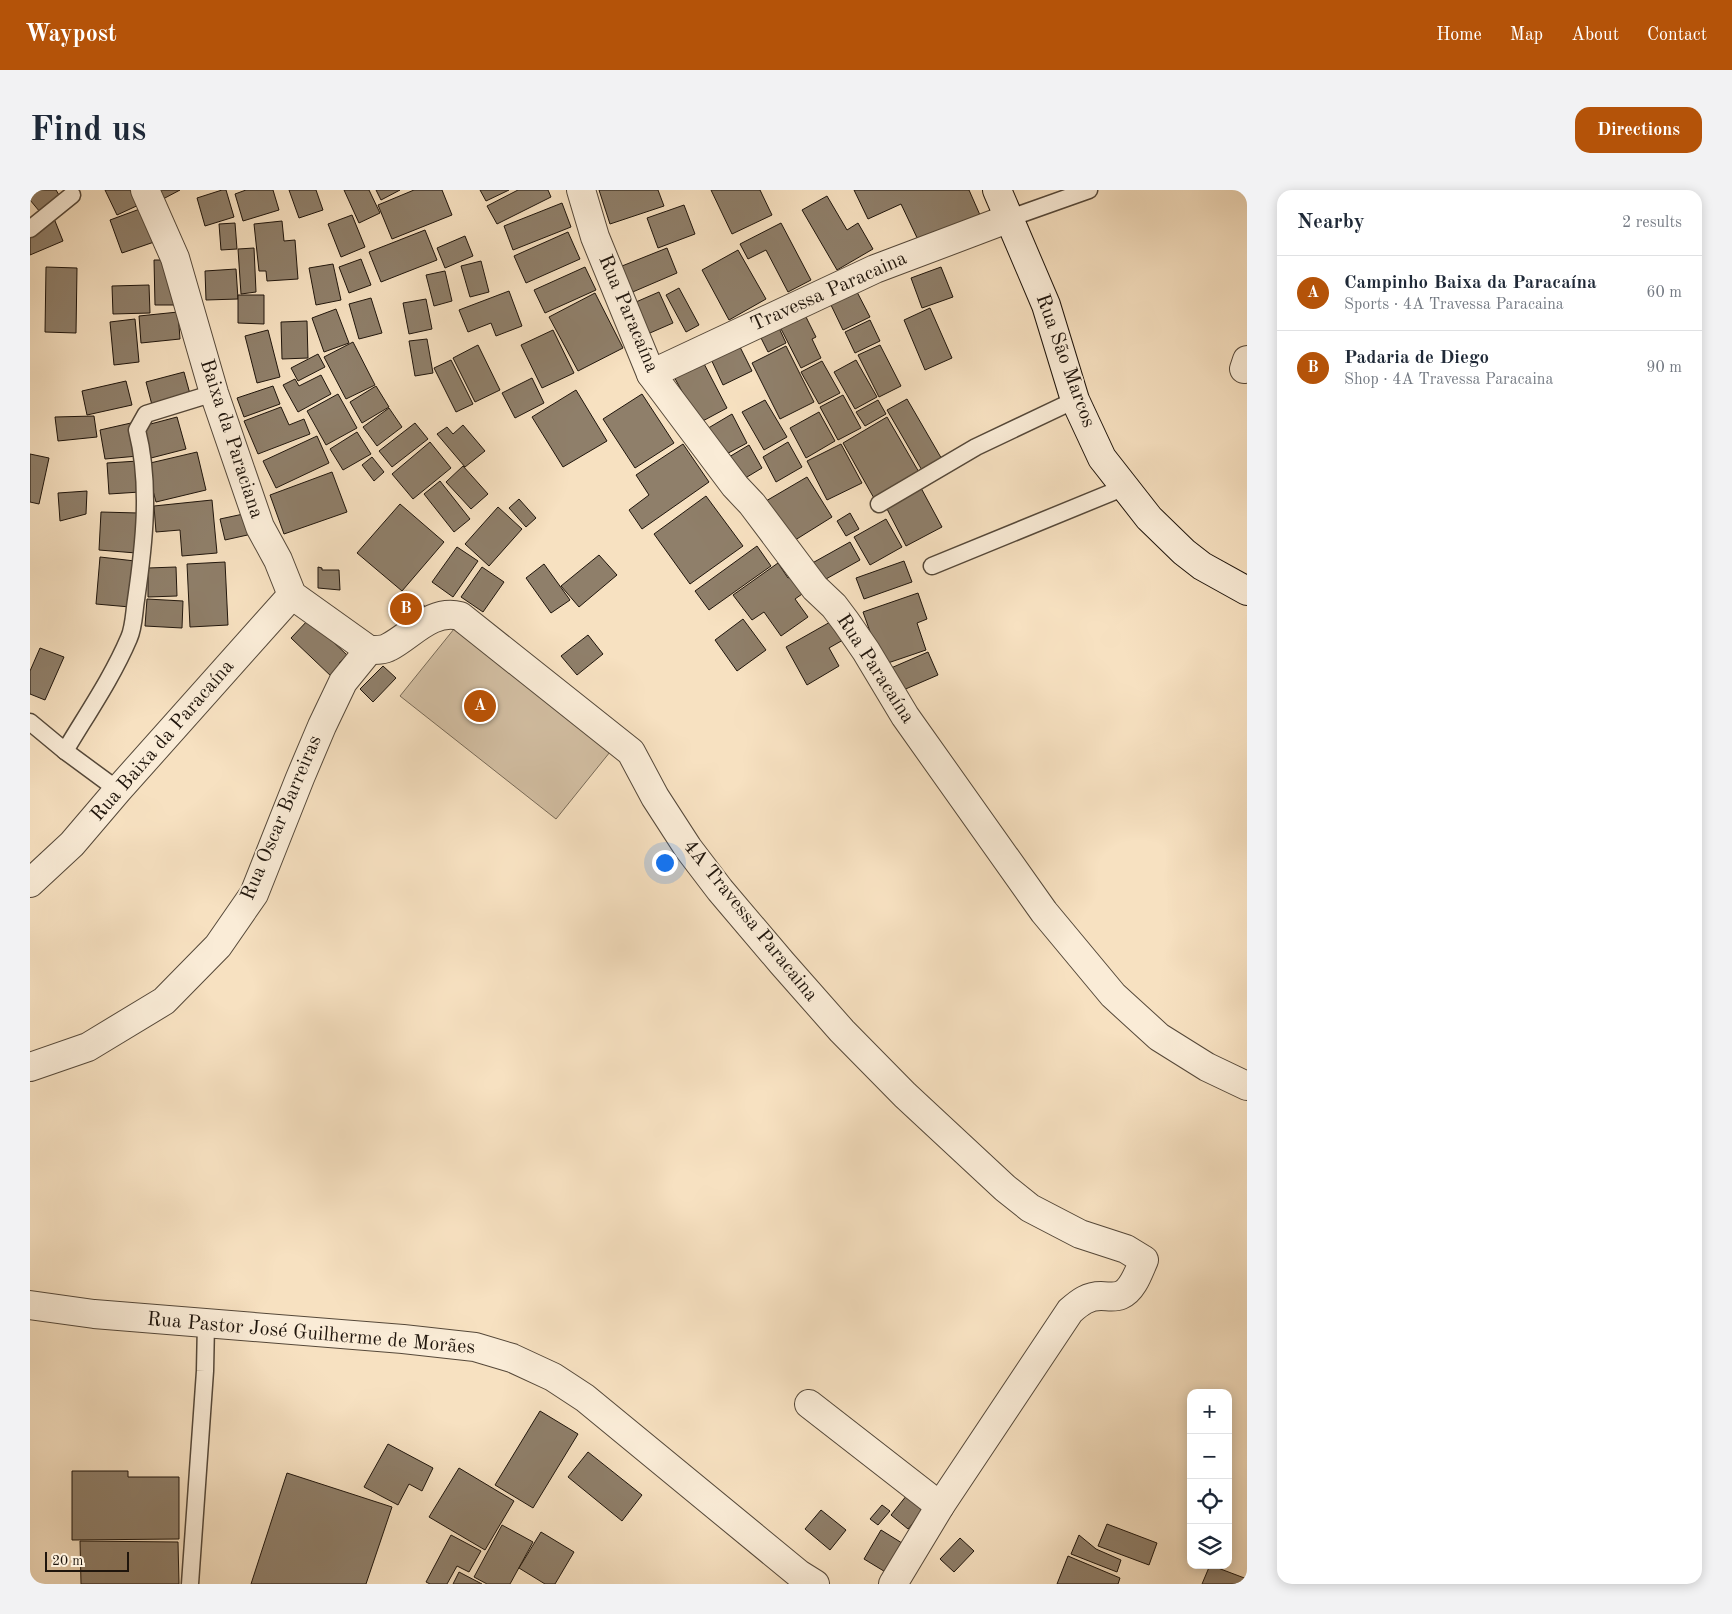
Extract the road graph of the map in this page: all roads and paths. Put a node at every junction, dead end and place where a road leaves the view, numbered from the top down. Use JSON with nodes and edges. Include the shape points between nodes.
{"nodes":[{"id":1,"x":145,"y":190,"type":"edge"},
{"id":2,"x":581,"y":190,"type":"edge"},
{"id":3,"x":997,"y":190,"type":"edge"},
{"id":4,"x":1089,"y":190,"type":"edge"},
{"id":5,"x":72,"y":195,"type":"dead end"},
{"id":6,"x":1010,"y":218,"type":"junction"},
{"id":7,"x":30,"y":229,"type":"edge"},
{"id":8,"x":651,"y":374,"type":"junction"},
{"id":9,"x":214,"y":393,"type":"junction"},
{"id":10,"x":1075,"y":400,"type":"junction"},
{"id":11,"x":1125,"y":487,"type":"junction"},
{"id":12,"x":879,"y":504,"type":"dead end"},
{"id":13,"x":932,"y":566,"type":"dead end"},
{"id":14,"x":1247,"y":591,"type":"edge"},
{"id":15,"x":292,"y":595,"type":"junction"},
{"id":16,"x":369,"y":650,"type":"junction"},
{"id":17,"x":30,"y":722,"type":"edge"},
{"id":18,"x":65,"y":751,"type":"junction"},
{"id":19,"x":118,"y":790,"type":"junction"},
{"id":20,"x":30,"y":882,"type":"edge"},
{"id":21,"x":30,"y":1067,"type":"edge"},
{"id":22,"x":1247,"y":1086,"type":"edge"},
{"id":23,"x":30,"y":1305,"type":"edge"},
{"id":24,"x":206,"y":1323,"type":"junction"},
{"id":25,"x":808,"y":1404,"type":"dead end"},
{"id":26,"x":940,"y":1506,"type":"junction"},
{"id":27,"x":190,"y":1584,"type":"edge"},
{"id":28,"x":816,"y":1584,"type":"edge"},
{"id":29,"x":893,"y":1584,"type":"edge"}],
"edges":[{"from":1,"to":9,"type":"street","name":"Baixa da Paraciana","via":[[175,258]]},
{"from":2,"to":8,"type":"street","name":"Rua Paracaína","via":[[595,236]]},
{"from":3,"to":6,"type":"street","name":"Rua São Marcos"},
{"from":4,"to":6,"type":"lane"},
{"from":5,"to":7,"type":"lane"},
{"from":6,"to":8,"type":"street","name":"Travessa Paracaina","via":[[875,269]]},
{"from":6,"to":10,"type":"street","name":"Rua São Marcos","via":[[1046,305]]},
{"from":8,"to":22,"type":"street","name":"Rua Paracaína","via":[[735,486],[838,611],[905,716],[1044,912],[1113,995],[1159,1037],[1207,1067]]},
{"from":9,"to":15,"type":"street","name":"Baixa da Paraciana","via":[[260,527]]},
{"from":9,"to":18,"type":"lane","via":[[146,414],[137,430],[145,494],[144,532],[130,636]]},
{"from":10,"to":11,"type":"street","name":"Rua São Marcos","via":[[1102,458]]},
{"from":10,"to":12,"type":"lane","via":[[976,447]]},
{"from":11,"to":13,"type":"lane"},
{"from":11,"to":14,"type":"street","name":"Rua São Marcos","via":[[1149,518],[1184,552]]},
{"from":15,"to":16,"type":"street"},
{"from":15,"to":19,"type":"street","name":"Rua Baixa da Paracaína"},
{"from":16,"to":21,"type":"street","name":"Rua Oscar Barreiras","via":[[343,682],[254,894],[218,946],[164,1001],[88,1047]]},
{"from":16,"to":26,"type":"street","name":"4A Travessa Paracaina","via":[[387,648],[433,617],[460,616],[631,752],[655,797],[720,890],[842,1031],[905,1096],[1030,1208],[1080,1234],[1126,1249],[1144,1260],[1136,1279],[1122,1295],[1089,1298],[1070,1311]]},
{"from":17,"to":18,"type":"lane"},
{"from":18,"to":19,"type":"lane"},
{"from":19,"to":20,"type":"street","name":"Rua Baixa da Paracaína","via":[[72,844]]},
{"from":23,"to":24,"type":"street","name":"Rua Pastor José Guilherme de Morães"},
{"from":24,"to":27,"type":"lane"},
{"from":24,"to":28,"type":"street","name":"Rua Pastor José Guilherme de Morães","via":[[475,1347],[512,1358],[552,1377],[585,1398],[784,1562]]},
{"from":25,"to":26,"type":"street"},
{"from":26,"to":29,"type":"street"}]}
